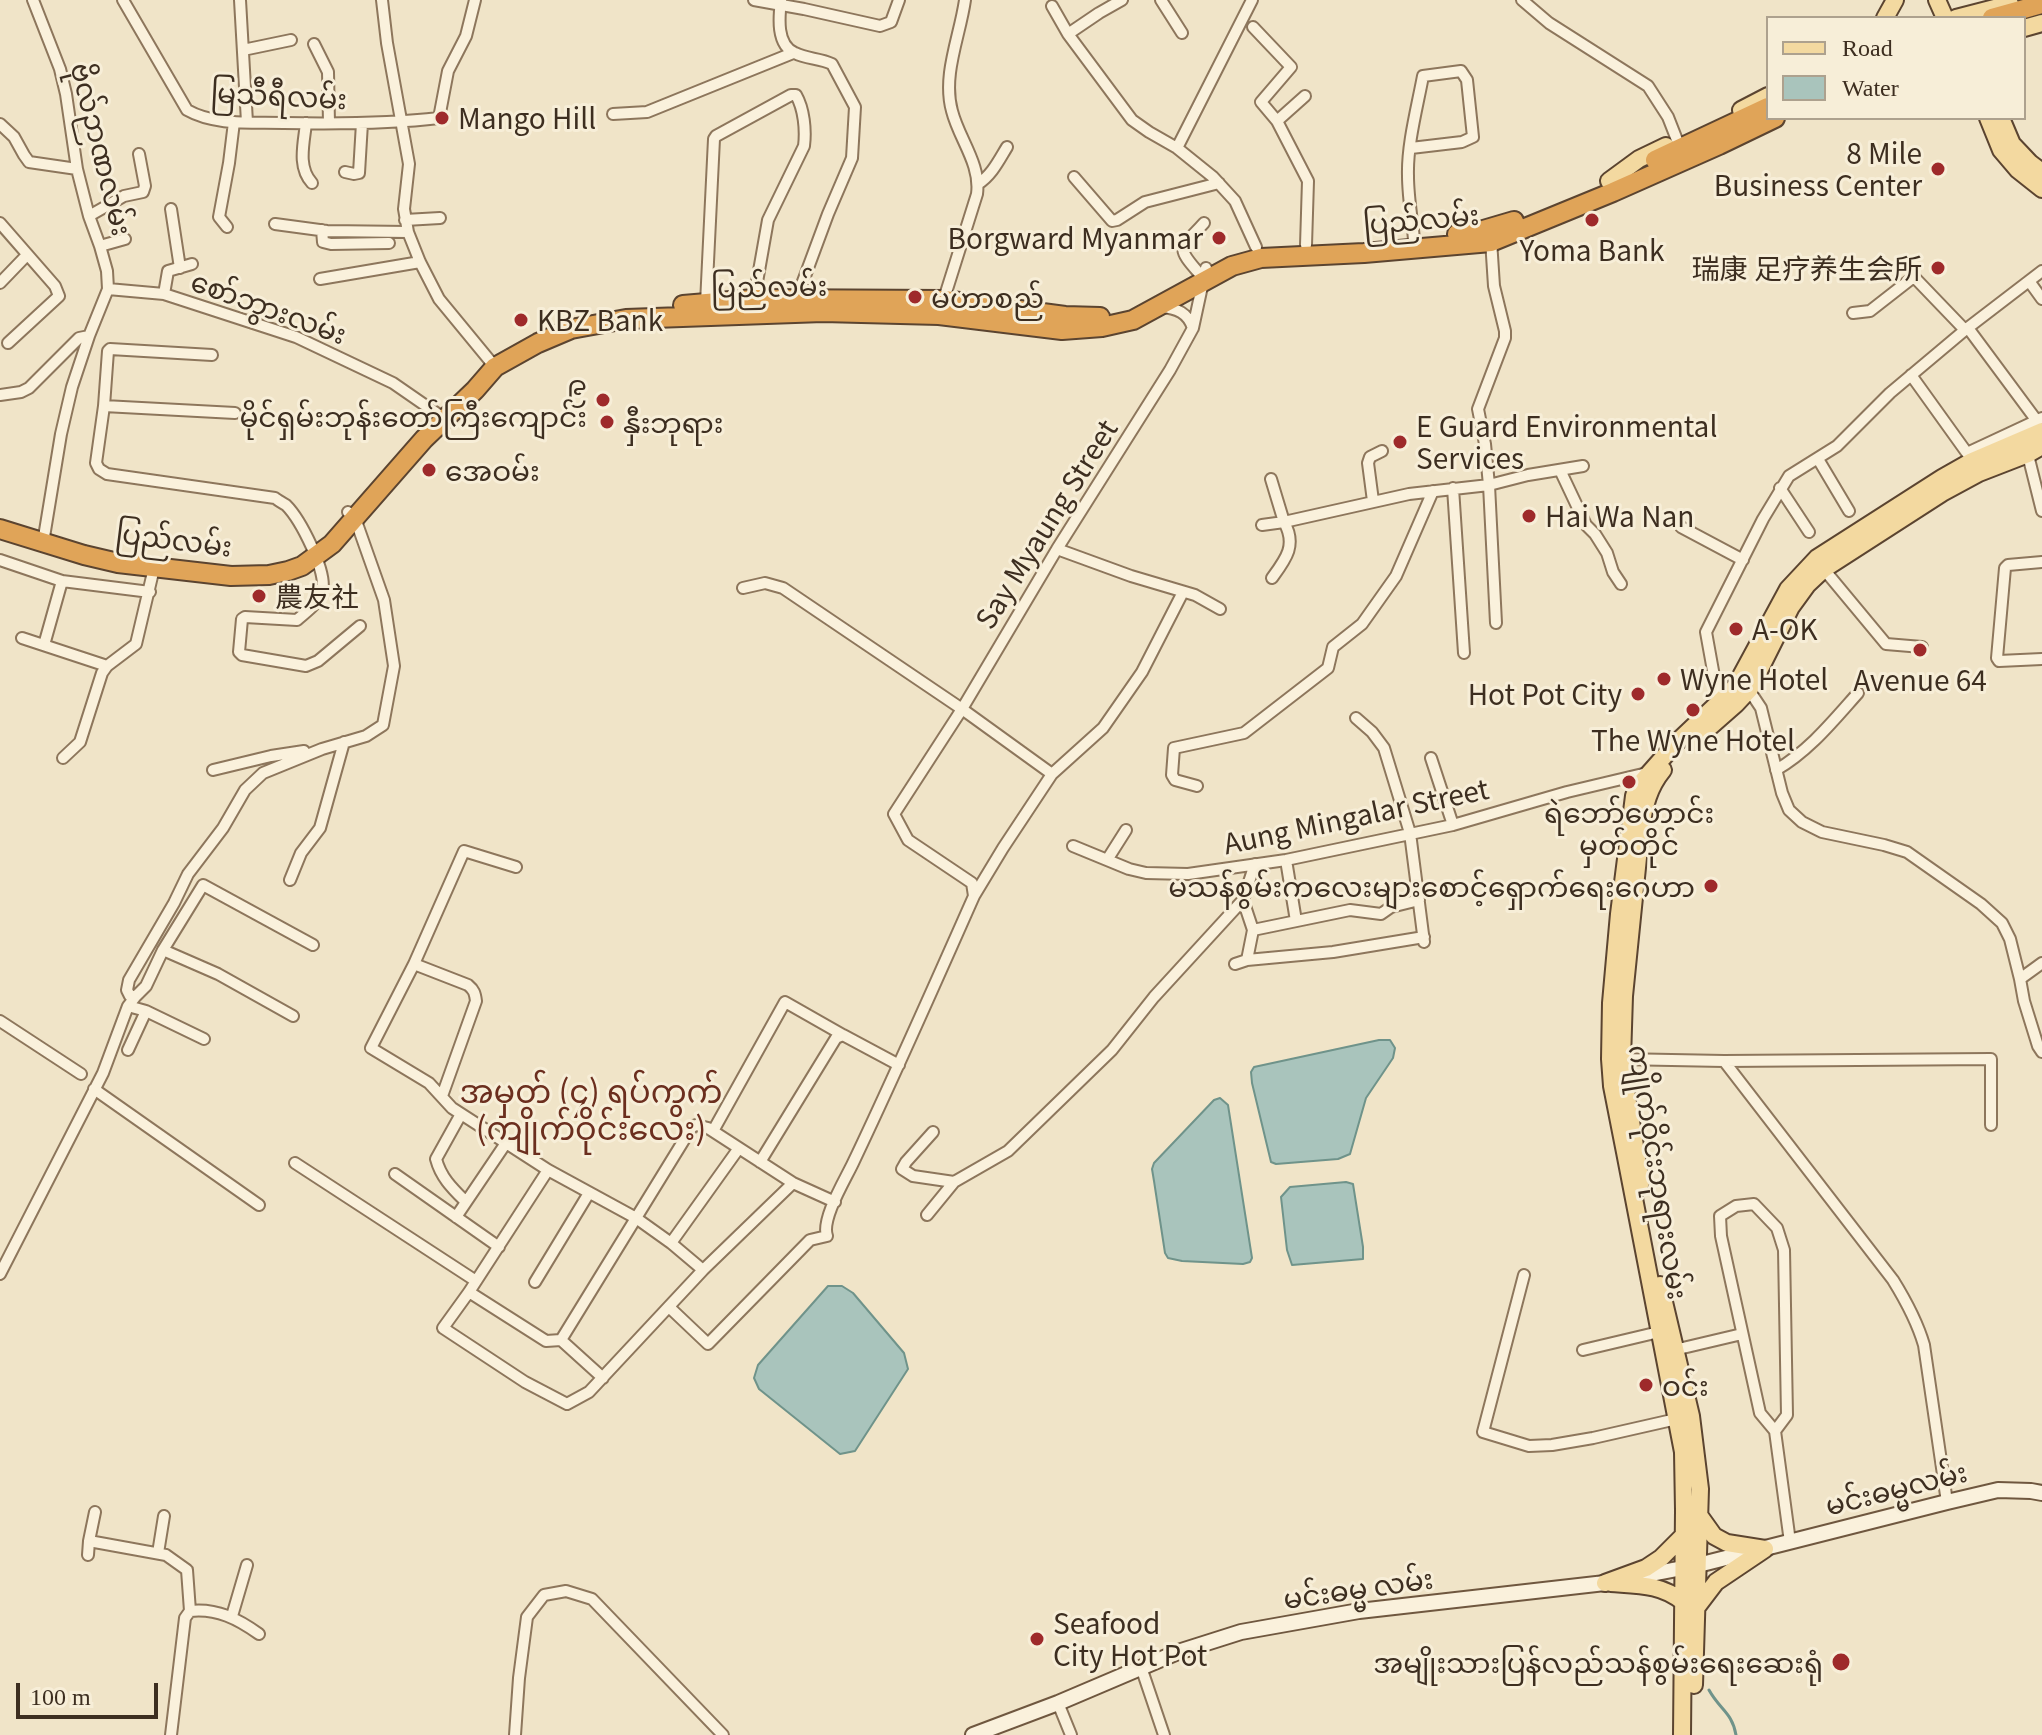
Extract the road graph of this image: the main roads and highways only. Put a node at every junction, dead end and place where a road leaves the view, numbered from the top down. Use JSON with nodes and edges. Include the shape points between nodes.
{"nodes":[{"id":1,"x":1980,"y":0,"type":"edge"},
{"id":2,"x":2027,"y":0,"type":"edge"},
{"id":3,"x":2008,"y":4,"type":"junction"},
{"id":4,"x":2042,"y":4,"type":"edge"},
{"id":5,"x":1960,"y":13,"type":"edge"},
{"id":6,"x":1999,"y":16,"type":"edge"},
{"id":7,"x":1766,"y":97,"type":"edge"},
{"id":8,"x":1766,"y":108,"type":"edge"},
{"id":9,"x":1771,"y":120,"type":"edge"},
{"id":10,"x":1784,"y":120,"type":"edge"},
{"id":11,"x":1989,"y":120,"type":"edge"},
{"id":12,"x":2002,"y":120,"type":"edge"},
{"id":13,"x":2042,"y":172,"type":"edge"},
{"id":14,"x":1640,"y":174,"type":"junction"},
{"id":15,"x":1611,"y":187,"type":"junction"},
{"id":16,"x":2042,"y":189,"type":"edge"},
{"id":17,"x":1490,"y":236,"type":"junction"},
{"id":18,"x":1203,"y":273,"type":"junction"},
{"id":19,"x":794,"y":306,"type":"junction"},
{"id":20,"x":941,"y":308,"type":"junction"},
{"id":21,"x":492,"y":363,"type":"junction"},
{"id":22,"x":2040,"y":423,"type":"edge"},
{"id":23,"x":2031,"y":447,"type":"edge"},
{"id":24,"x":0,"y":519,"type":"edge"},
{"id":25,"x":0,"y":529,"type":"edge"},
{"id":26,"x":44,"y":538,"type":"junction"},
{"id":27,"x":313,"y":552,"type":"junction"},
{"id":28,"x":1745,"y":685,"type":"junction"},
{"id":29,"x":1654,"y":773,"type":"junction"},
{"id":30,"x":1616,"y":1059,"type":"junction"},
{"id":31,"x":1669,"y":1351,"type":"junction"},
{"id":32,"x":1684,"y":1418,"type":"junction"},
{"id":33,"x":2042,"y":1493,"type":"edge"},
{"id":34,"x":1699,"y":1515,"type":"junction"},
{"id":35,"x":1684,"y":1535,"type":"junction"},
{"id":36,"x":1765,"y":1549,"type":"junction"},
{"id":37,"x":1691,"y":1566,"type":"junction"},
{"id":38,"x":1605,"y":1583,"type":"junction"},
{"id":39,"x":1690,"y":1605,"type":"junction"},
{"id":40,"x":976,"y":1734,"type":"edge"},
{"id":41,"x":1682,"y":1735,"type":"edge"},
{"id":42,"x":1692,"y":1735,"type":"edge"}],
"edges":[{"from":1,"to":3,"type":"main road"},
{"from":2,"to":3,"type":"main road"},
{"from":3,"to":5,"type":"main road"},
{"from":4,"to":6,"type":"highway"},
{"from":7,"to":15,"type":"main road","name":"ပြည်လမ်း","via":[[1639,159]]},
{"from":8,"to":14,"type":"highway","name":"ပြည်လမ်း"},
{"from":9,"to":14,"type":"highway","name":"ပြည်လမ်း"},
{"from":10,"to":15,"type":"main road","name":"ပြည်လမ်း","via":[[1647,185]]},
{"from":11,"to":16,"type":"main road","via":[[2001,150]]},
{"from":12,"to":13,"type":"main road","via":[[2012,144]]},
{"from":14,"to":15,"type":"highway","name":"ပြည်လမ်း"},
{"from":15,"to":17,"type":"highway","name":"ပြည်လမ်း"},
{"from":17,"to":18,"type":"highway","name":"ပြည်လမ်း","via":[[1377,252],[1261,258]]},
{"from":17,"to":18,"type":"highway","name":"ပြည်လမ်း","via":[[1256,247]]},
{"from":18,"to":20,"type":"highway","name":"ပြည်လမ်း","via":[[1130,311],[1101,317]]},
{"from":18,"to":20,"type":"highway","name":"ပြည်လမ်း","via":[[1157,307],[1118,324],[1062,330]]},
{"from":19,"to":20,"type":"highway","name":"ပြည်လမ်း"},
{"from":19,"to":21,"type":"highway","name":"ပြည်လမ်း","via":[[626,319],[571,329]]},
{"from":19,"to":21,"type":"highway","name":"ပြည်လမ်း","via":[[754,299],[625,309],[569,320],[533,334]]},
{"from":21,"to":27,"type":"highway","name":"ပြည်လမ်း","via":[[352,515],[332,544]]},
{"from":22,"to":23,"type":"main road"},
{"from":23,"to":28,"type":"main road","via":[[1972,461],[1819,565]]},
{"from":24,"to":26,"type":"highway","name":"ပြည်လမ်း"},
{"from":25,"to":26,"type":"highway","name":"ပြည်လမ်း"},
{"from":26,"to":27,"type":"highway","name":"ပြည်လမ်း","via":[[231,566],[268,565]]},
{"from":26,"to":27,"type":"highway","name":"ပြည်လမ်း","via":[[84,555],[231,576],[288,571],[302,566]]},
{"from":28,"to":29,"type":"main road","name":"ကျိုက်ဝိုင်းဘုရားလမ်း","via":[[1676,743]]},
{"from":28,"to":29,"type":"main road","via":[[1736,704]]},
{"from":29,"to":30,"type":"main road","name":"ကျိုက်ဝိုင်းဘုရားလမ်း","via":[[1637,787],[1632,806],[1632,850],[1611,1003]]},
{"from":30,"to":31,"type":"main road","name":"ကျိုက်ဝိုင်းဘုရားလမ်း","via":[[1625,1084]]},
{"from":30,"to":31,"type":"main road","name":"ကျိုက်ဝိုင်းဘုရားလမ်း","via":[[1612,1086],[1659,1332]]},
{"from":31,"to":32,"type":"main road","name":"ကျိုက်ဝိုင်းဘုရားလမ်း"},
{"from":32,"to":34,"type":"main road","name":"ကျိုက်ဝိုင်းဘုရားလမ်း","via":[[1697,1457]]},
{"from":32,"to":35,"type":"main road","name":"ကျိုက်ဝိုင်းဘုရားလမ်း"},
{"from":33,"to":36,"type":"main road","name":"မင်းဓမ္မလမ်း","via":[[1998,1490]]},
{"from":34,"to":36,"type":"main road","via":[[1714,1536],[1727,1543]]},
{"from":34,"to":37,"type":"main road","name":"ကျိုက်ဝိုင်းဘုရားလမ်း"},
{"from":35,"to":37,"type":"main road","name":"ကျိုက်ဝိုင်းဘုရားလမ်း"},
{"from":35,"to":38,"type":"main road","via":[[1646,1568]]},
{"from":36,"to":37,"type":"main road","name":"မင်းဓမ္မ လမ်း"},
{"from":36,"to":39,"type":"main road"},
{"from":37,"to":38,"type":"main road","name":"မင်းဓမ္မ လမ်း"},
{"from":37,"to":39,"type":"main road","name":"ကျိုက်ဝိုင်းဘုရားလမ်း"},
{"from":38,"to":39,"type":"main road","via":[[1660,1588]]},
{"from":38,"to":40,"type":"main road","name":"မင်းဓမ္မ လမ်း","via":[[1371,1610],[1229,1636]]},
{"from":39,"to":41,"type":"main road","name":"ကျိုက်ဝိုင်းဘုရားလမ်း"},
{"from":39,"to":42,"type":"main road","name":"ကျိုက်ဝိုင်းဘုရားလမ်း"}]}
